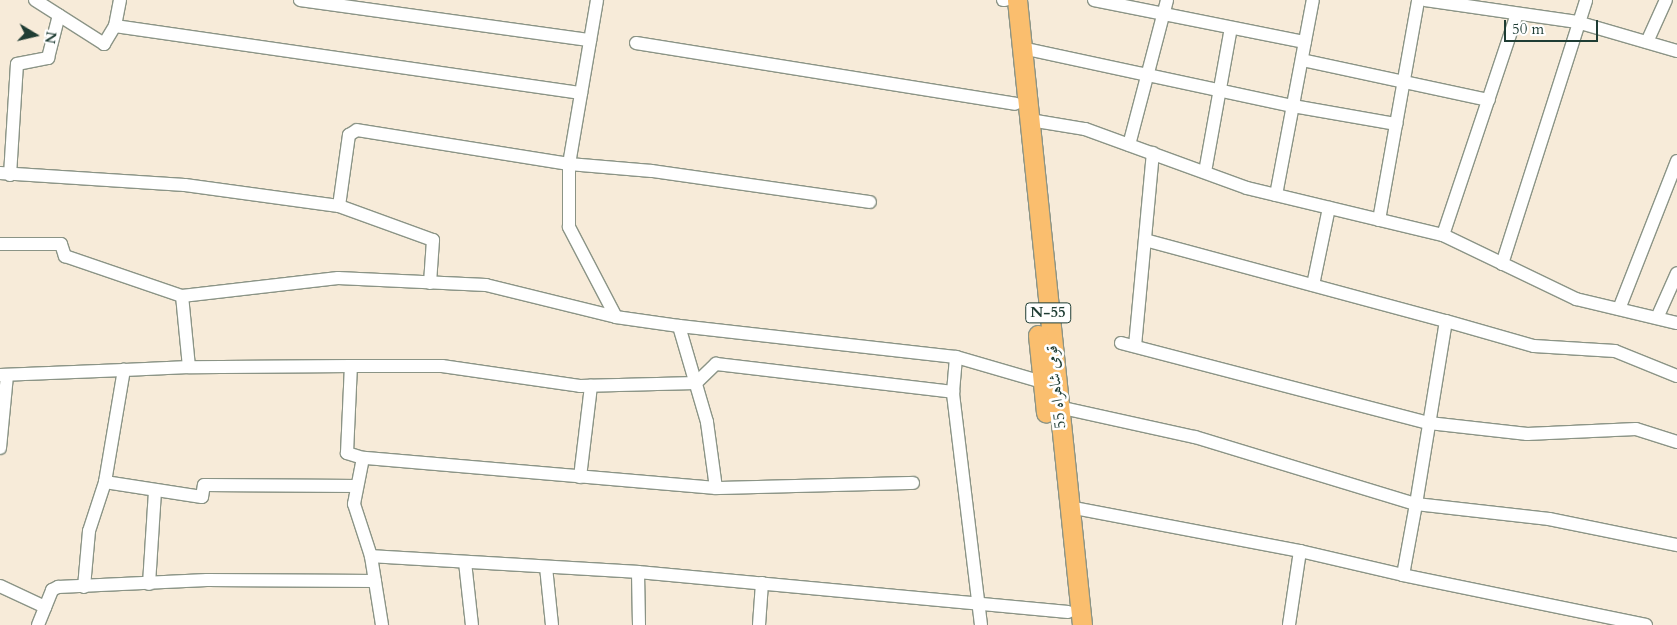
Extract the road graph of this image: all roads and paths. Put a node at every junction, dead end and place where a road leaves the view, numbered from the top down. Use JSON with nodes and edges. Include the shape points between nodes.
{"nodes":[{"id":1,"x":35,"y":0,"type":"edge"},
{"id":2,"x":120,"y":0,"type":"edge"},
{"id":3,"x":300,"y":0,"type":"edge"},
{"id":4,"x":597,"y":0,"type":"edge"},
{"id":5,"x":1004,"y":0,"type":"edge"},
{"id":6,"x":1017,"y":0,"type":"edge"},
{"id":7,"x":1094,"y":0,"type":"edge"},
{"id":8,"x":1167,"y":0,"type":"edge"},
{"id":9,"x":1313,"y":0,"type":"edge"},
{"id":10,"x":1418,"y":0,"type":"edge"},
{"id":11,"x":1425,"y":0,"type":"edge"},
{"id":12,"x":1586,"y":0,"type":"edge"},
{"id":13,"x":1666,"y":0,"type":"edge"},
{"id":14,"x":1517,"y":14,"type":"junction"},
{"id":15,"x":59,"y":15,"type":"junction"},
{"id":16,"x":1163,"y":15,"type":"junction"},
{"id":17,"x":1577,"y":22,"type":"junction"},
{"id":18,"x":115,"y":26,"type":"junction"},
{"id":19,"x":1231,"y":28,"type":"junction"},
{"id":20,"x":590,"y":40,"type":"junction"},
{"id":21,"x":1305,"y":42,"type":"junction"},
{"id":22,"x":1647,"y":42,"type":"junction"},
{"id":23,"x":636,"y":43,"type":"dead end"},
{"id":24,"x":1022,"y":48,"type":"junction"},
{"id":25,"x":1677,"y":52,"type":"edge"},
{"id":26,"x":1302,"y":60,"type":"junction"},
{"id":27,"x":1147,"y":76,"type":"junction"},
{"id":28,"x":1404,"y":80,"type":"junction"},
{"id":29,"x":1220,"y":91,"type":"junction"},
{"id":30,"x":581,"y":93,"type":"junction"},
{"id":31,"x":1488,"y":100,"type":"junction"},
{"id":32,"x":1015,"y":104,"type":"junction"},
{"id":33,"x":1293,"y":106,"type":"junction"},
{"id":34,"x":1030,"y":120,"type":"junction"},
{"id":35,"x":1396,"y":124,"type":"junction"},
{"id":36,"x":1025,"y":145,"type":"junction"},
{"id":37,"x":1129,"y":145,"type":"junction"},
{"id":38,"x":1153,"y":153,"type":"junction"},
{"id":39,"x":1677,"y":161,"type":"edge"},
{"id":40,"x":569,"y":164,"type":"junction"},
{"id":41,"x":1205,"y":172,"type":"junction"},
{"id":42,"x":5,"y":174,"type":"edge"},
{"id":43,"x":1276,"y":195,"type":"junction"},
{"id":44,"x":870,"y":202,"type":"dead end"},
{"id":45,"x":339,"y":206,"type":"junction"},
{"id":46,"x":1330,"y":208,"type":"junction"},
{"id":47,"x":1379,"y":220,"type":"junction"},
{"id":48,"x":1443,"y":235,"type":"junction"},
{"id":49,"x":1145,"y":240,"type":"junction"},
{"id":50,"x":0,"y":244,"type":"edge"},
{"id":51,"x":1037,"y":263,"type":"junction"},
{"id":52,"x":1502,"y":264,"type":"junction"},
{"id":53,"x":1677,"y":273,"type":"edge"},
{"id":54,"x":430,"y":283,"type":"junction"},
{"id":55,"x":1313,"y":285,"type":"junction"},
{"id":56,"x":182,"y":296,"type":"junction"},
{"id":57,"x":1619,"y":309,"type":"junction"},
{"id":58,"x":616,"y":317,"type":"junction"},
{"id":59,"x":1658,"y":318,"type":"junction"},
{"id":60,"x":1446,"y":321,"type":"junction"},
{"id":61,"x":1677,"y":323,"type":"edge"},
{"id":62,"x":679,"y":326,"type":"junction"},
{"id":63,"x":1121,"y":343,"type":"dead end"},
{"id":64,"x":1135,"y":346,"type":"junction"},
{"id":65,"x":956,"y":357,"type":"junction"},
{"id":66,"x":352,"y":366,"type":"junction"},
{"id":67,"x":189,"y":367,"type":"junction"},
{"id":68,"x":124,"y":370,"type":"junction"},
{"id":69,"x":4,"y":375,"type":"edge"},
{"id":70,"x":1677,"y":376,"type":"edge"},
{"id":71,"x":1042,"y":382,"type":"junction"},
{"id":72,"x":696,"y":383,"type":"junction"},
{"id":73,"x":591,"y":386,"type":"junction"},
{"id":74,"x":953,"y":392,"type":"junction"},
{"id":75,"x":1058,"y":407,"type":"junction"},
{"id":76,"x":1429,"y":423,"type":"junction"},
{"id":77,"x":1677,"y":442,"type":"edge"},
{"id":78,"x":0,"y":448,"type":"edge"},
{"id":79,"x":362,"y":458,"type":"junction"},
{"id":80,"x":580,"y":476,"type":"junction"},
{"id":81,"x":105,"y":482,"type":"junction"},
{"id":82,"x":913,"y":483,"type":"dead end"},
{"id":83,"x":357,"y":486,"type":"junction"},
{"id":84,"x":716,"y":488,"type":"junction"},
{"id":85,"x":1061,"y":488,"type":"junction"},
{"id":86,"x":155,"y":490,"type":"junction"},
{"id":87,"x":1416,"y":504,"type":"junction"},
{"id":88,"x":1069,"y":507,"type":"junction"},
{"id":89,"x":1677,"y":545,"type":"edge"},
{"id":90,"x":1300,"y":551,"type":"junction"},
{"id":91,"x":371,"y":556,"type":"junction"},
{"id":92,"x":465,"y":562,"type":"junction"},
{"id":93,"x":546,"y":567,"type":"junction"},
{"id":94,"x":1069,"y":568,"type":"junction"},
{"id":95,"x":638,"y":572,"type":"junction"},
{"id":96,"x":1402,"y":575,"type":"junction"},
{"id":97,"x":375,"y":581,"type":"junction"},
{"id":98,"x":762,"y":583,"type":"junction"},
{"id":99,"x":149,"y":584,"type":"junction"},
{"id":100,"x":0,"y":586,"type":"edge"},
{"id":101,"x":84,"y":587,"type":"junction"},
{"id":102,"x":978,"y":601,"type":"junction"},
{"id":103,"x":45,"y":607,"type":"junction"},
{"id":104,"x":1068,"y":618,"type":"edge"},
{"id":105,"x":38,"y":625,"type":"edge"},
{"id":106,"x":382,"y":625,"type":"edge"},
{"id":107,"x":472,"y":625,"type":"edge"},
{"id":108,"x":552,"y":625,"type":"edge"},
{"id":109,"x":638,"y":625,"type":"edge"},
{"id":110,"x":759,"y":625,"type":"edge"},
{"id":111,"x":981,"y":625,"type":"edge"},
{"id":112,"x":1082,"y":625,"type":"edge"},
{"id":113,"x":1289,"y":625,"type":"edge"},
{"id":114,"x":1646,"y":625,"type":"edge"}],
"edges":[{"from":1,"to":15,"type":"street"},
{"from":2,"to":18,"type":"street"},
{"from":3,"to":20,"type":"street"},
{"from":4,"to":20,"type":"street"},
{"from":5,"to":32,"type":"highway","name":"قومی شاہراہ 55","number":"N-55"},
{"from":6,"to":24,"type":"highway","name":"قومی شاہراہ 55","number":"N-55"},
{"from":7,"to":16,"type":"street"},
{"from":8,"to":16,"type":"street"},
{"from":9,"to":21,"type":"street"},
{"from":10,"to":28,"type":"street"},
{"from":11,"to":14,"type":"street"},
{"from":12,"to":17,"type":"street"},
{"from":13,"to":22,"type":"street"},
{"from":14,"to":17,"type":"street"},
{"from":14,"to":31,"type":"street"},
{"from":15,"to":18,"type":"street","via":[[104,44]]},
{"from":15,"to":42,"type":"street","via":[[48,58],[17,64]]},
{"from":16,"to":19,"type":"street"},
{"from":16,"to":27,"type":"street"},
{"from":17,"to":22,"type":"street"},
{"from":17,"to":52,"type":"street"},
{"from":18,"to":30,"type":"street"},
{"from":19,"to":21,"type":"street"},
{"from":19,"to":29,"type":"street"},
{"from":20,"to":30,"type":"street"},
{"from":21,"to":26,"type":"street"},
{"from":22,"to":25,"type":"street"},
{"from":23,"to":32,"type":"street"},
{"from":24,"to":27,"type":"street"},
{"from":24,"to":34,"type":"highway","name":"قومی شاہراہ 55","number":"N-55"},
{"from":26,"to":28,"type":"street"},
{"from":26,"to":33,"type":"street"},
{"from":27,"to":29,"type":"street"},
{"from":27,"to":37,"type":"street"},
{"from":28,"to":31,"type":"street"},
{"from":28,"to":35,"type":"street"},
{"from":29,"to":33,"type":"street"},
{"from":29,"to":41,"type":"street"},
{"from":30,"to":40,"type":"street"},
{"from":31,"to":48,"type":"street"},
{"from":32,"to":36,"type":"highway","name":"قومی شاہراہ 55","number":"N-55"},
{"from":33,"to":35,"type":"street"},
{"from":33,"to":43,"type":"street"},
{"from":34,"to":36,"type":"highway","name":"قومی شاہراہ 55","number":"N-55"},
{"from":34,"to":37,"type":"street","via":[[1085,129]]},
{"from":35,"to":47,"type":"street"},
{"from":36,"to":51,"type":"highway","name":"قومی شاہراہ 55","number":"N-55"},
{"from":37,"to":38,"type":"street"},
{"from":38,"to":41,"type":"street"},
{"from":38,"to":49,"type":"street"},
{"from":39,"to":57,"type":"street"},
{"from":40,"to":44,"type":"street","via":[[652,171]]},
{"from":40,"to":45,"type":"street","via":[[357,130],[349,135]]},
{"from":40,"to":58,"type":"street","via":[[569,227]]},
{"from":41,"to":43,"type":"street"},
{"from":42,"to":45,"type":"street","via":[[185,185]]},
{"from":43,"to":46,"type":"street"},
{"from":45,"to":54,"type":"street","via":[[433,240]]},
{"from":46,"to":47,"type":"street"},
{"from":46,"to":55,"type":"street"},
{"from":47,"to":48,"type":"street"},
{"from":48,"to":52,"type":"street"},
{"from":49,"to":55,"type":"street"},
{"from":49,"to":64,"type":"street"},
{"from":50,"to":56,"type":"street","via":[[61,244],[65,256]]},
{"from":51,"to":71,"type":"highway","name":"قومی شاہراہ 55","number":"N-55"},
{"from":51,"to":75,"type":"highway","name":"قومی شاہراہ 55","number":"N-55"},
{"from":52,"to":57,"type":"street","via":[[1576,299]]},
{"from":53,"to":59,"type":"street"},
{"from":54,"to":56,"type":"street","via":[[338,278]]},
{"from":54,"to":58,"type":"street","via":[[486,285]]},
{"from":55,"to":60,"type":"street"},
{"from":56,"to":67,"type":"street"},
{"from":57,"to":59,"type":"street"},
{"from":58,"to":62,"type":"street"},
{"from":59,"to":61,"type":"street"},
{"from":60,"to":70,"type":"street","via":[[1534,346],[1615,351]]},
{"from":60,"to":76,"type":"street"},
{"from":62,"to":65,"type":"street"},
{"from":62,"to":72,"type":"street"},
{"from":63,"to":64,"type":"street"},
{"from":64,"to":76,"type":"street"},
{"from":65,"to":71,"type":"street"},
{"from":65,"to":74,"type":"street"},
{"from":66,"to":67,"type":"street"},
{"from":66,"to":73,"type":"street","via":[[442,366]]},
{"from":66,"to":79,"type":"street","via":[[347,453]]},
{"from":67,"to":68,"type":"street"},
{"from":68,"to":69,"type":"street"},
{"from":68,"to":81,"type":"street"},
{"from":69,"to":78,"type":"street"},
{"from":71,"to":85,"type":"highway","name":"قومی شاہراہ 55","number":"N-55"},
{"from":72,"to":73,"type":"street"},
{"from":72,"to":74,"type":"street","via":[[716,364]]},
{"from":72,"to":84,"type":"street","via":[[707,422]]},
{"from":73,"to":80,"type":"street"},
{"from":74,"to":102,"type":"street"},
{"from":75,"to":85,"type":"highway","name":"قومی شاہراہ 55","number":"N-55"},
{"from":75,"to":87,"type":"street","via":[[1195,437]]},
{"from":76,"to":77,"type":"street","via":[[1527,434],[1636,429]]},
{"from":76,"to":87,"type":"street"},
{"from":79,"to":80,"type":"street"},
{"from":79,"to":83,"type":"street"},
{"from":80,"to":84,"type":"street"},
{"from":81,"to":86,"type":"street"},
{"from":81,"to":101,"type":"street","via":[[89,531]]},
{"from":82,"to":84,"type":"street"},
{"from":83,"to":86,"type":"street","via":[[204,485],[202,497]]},
{"from":83,"to":91,"type":"street","via":[[354,504]]},
{"from":85,"to":88,"type":"highway","name":"قومی شاہراہ 55","number":"N-55"},
{"from":85,"to":94,"type":"highway","name":"قومی شاہراہ 55","number":"N-55"},
{"from":86,"to":99,"type":"street"},
{"from":87,"to":89,"type":"street","via":[[1549,519]]},
{"from":87,"to":96,"type":"street"},
{"from":88,"to":90,"type":"street"},
{"from":88,"to":94,"type":"highway","name":"قومی شاہراہ 55","number":"N-55"},
{"from":90,"to":96,"type":"street"},
{"from":90,"to":113,"type":"street"},
{"from":91,"to":92,"type":"street"},
{"from":91,"to":97,"type":"street"},
{"from":92,"to":93,"type":"street"},
{"from":92,"to":107,"type":"street"},
{"from":93,"to":95,"type":"street"},
{"from":93,"to":108,"type":"street"},
{"from":94,"to":104,"type":"highway","name":"قومی شاہراہ 55","number":"N-55"},
{"from":94,"to":112,"type":"highway","name":"قومی شاہراہ 55","number":"N-55"},
{"from":95,"to":98,"type":"street"},
{"from":95,"to":109,"type":"street"},
{"from":96,"to":114,"type":"street"},
{"from":97,"to":99,"type":"street","via":[[206,580]]},
{"from":97,"to":106,"type":"street"},
{"from":98,"to":102,"type":"street"},
{"from":98,"to":110,"type":"street"},
{"from":99,"to":101,"type":"street"},
{"from":100,"to":103,"type":"street"},
{"from":101,"to":103,"type":"street","via":[[52,590]]},
{"from":102,"to":104,"type":"street"},
{"from":102,"to":111,"type":"street"},
{"from":103,"to":105,"type":"street"}]}
